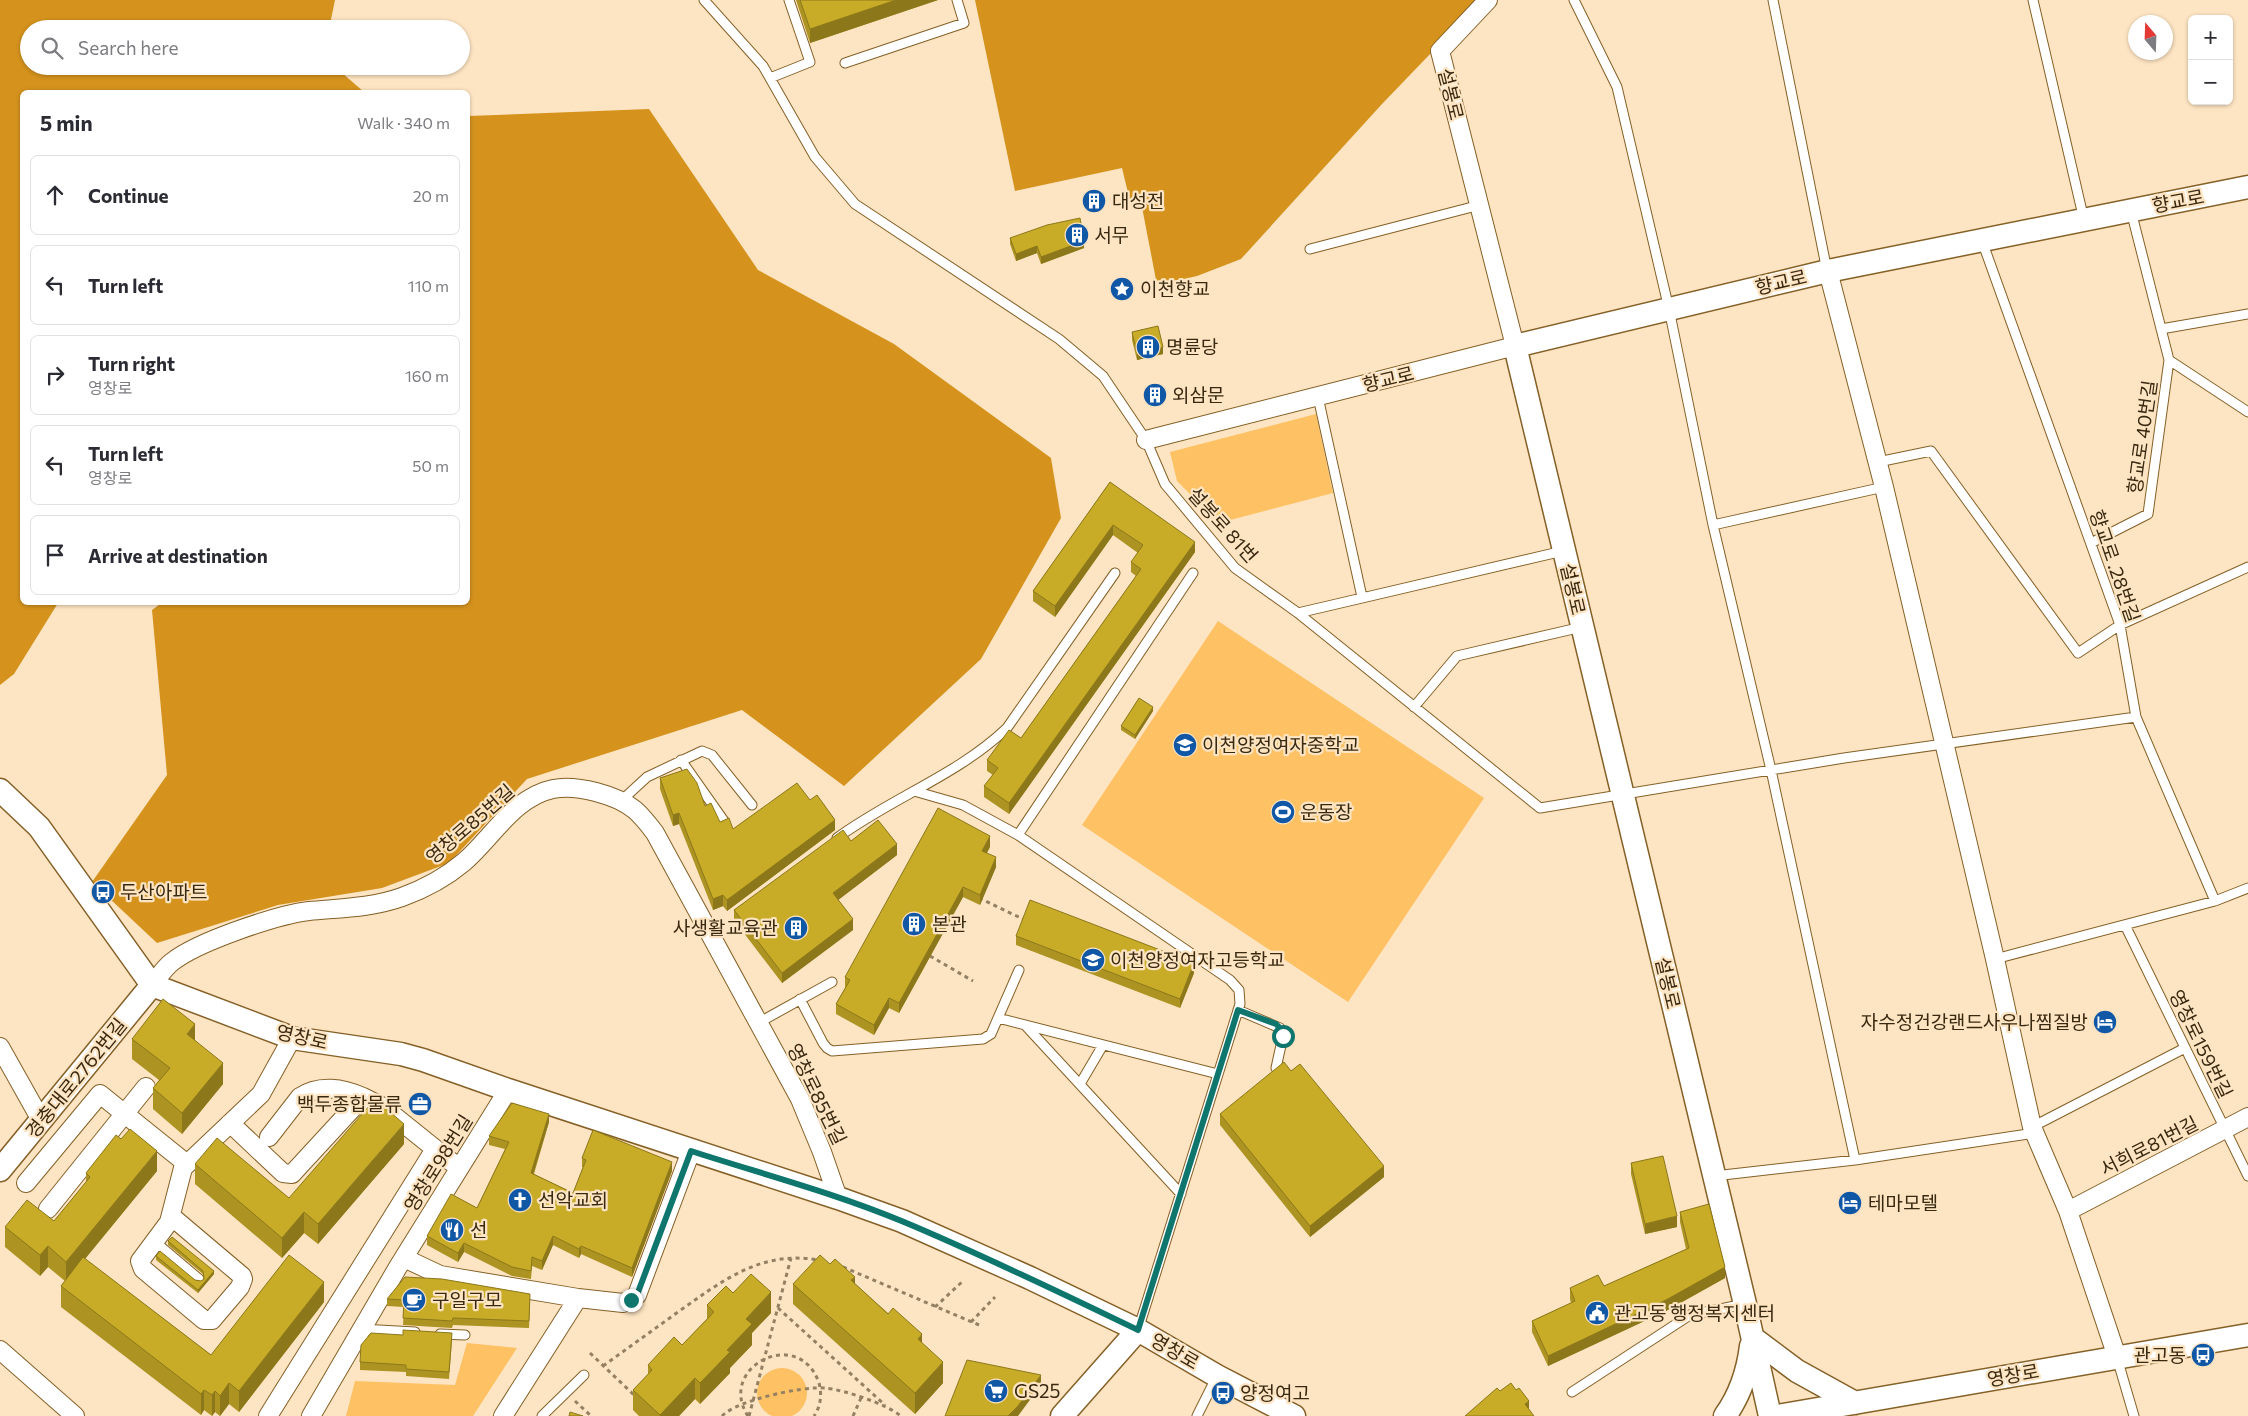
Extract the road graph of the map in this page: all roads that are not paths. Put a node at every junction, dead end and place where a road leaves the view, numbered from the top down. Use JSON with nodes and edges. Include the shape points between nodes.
{"nodes":[{"id":1,"x":704,"y":0,"type":"edge"},
{"id":2,"x":789,"y":0,"type":"edge"},
{"id":3,"x":957,"y":0,"type":"edge"},
{"id":4,"x":1488,"y":0,"type":"edge"},
{"id":5,"x":1574,"y":0,"type":"edge"},
{"id":6,"x":1773,"y":0,"type":"edge"},
{"id":7,"x":2033,"y":0,"type":"edge"},
{"id":8,"x":845,"y":63,"type":"dead end"},
{"id":9,"x":770,"y":78,"type":"junction"},
{"id":10,"x":2248,"y":187,"type":"edge"},
{"id":11,"x":1480,"y":205,"type":"junction"},
{"id":12,"x":2131,"y":211,"type":"junction"},
{"id":13,"x":2084,"y":220,"type":"junction"},
{"id":14,"x":1982,"y":241,"type":"junction"},
{"id":15,"x":1310,"y":250,"type":"dead end"},
{"id":16,"x":1828,"y":271,"type":"junction"},
{"id":17,"x":1669,"y":309,"type":"junction"},
{"id":18,"x":2248,"y":314,"type":"edge"},
{"id":19,"x":2161,"y":329,"type":"junction"},
{"id":20,"x":1515,"y":346,"type":"junction"},
{"id":21,"x":2169,"y":360,"type":"junction"},
{"id":22,"x":1318,"y":397,"type":"junction"},
{"id":23,"x":2248,"y":412,"type":"edge"},
{"id":24,"x":1146,"y":440,"type":"junction"},
{"id":25,"x":1878,"y":462,"type":"junction"},
{"id":26,"x":1884,"y":486,"type":"junction"},
{"id":27,"x":1713,"y":525,"type":"junction"},
{"id":28,"x":2091,"y":544,"type":"junction"},
{"id":29,"x":1564,"y":550,"type":"junction"},
{"id":30,"x":2248,"y":567,"type":"edge"},
{"id":31,"x":1194,"y":573,"type":"dead end"},
{"id":32,"x":1115,"y":574,"type":"dead end"},
{"id":33,"x":1362,"y":597,"type":"junction"},
{"id":34,"x":1298,"y":613,"type":"junction"},
{"id":35,"x":2120,"y":625,"type":"junction"},
{"id":36,"x":1582,"y":626,"type":"junction"},
{"id":37,"x":1414,"y":706,"type":"junction"},
{"id":38,"x":2136,"y":717,"type":"junction"},
{"id":39,"x":1945,"y":745,"type":"junction"},
{"id":40,"x":680,"y":760,"type":"junction"},
{"id":41,"x":1770,"y":770,"type":"junction"},
{"id":42,"x":0,"y":790,"type":"edge"},
{"id":43,"x":914,"y":791,"type":"junction"},
{"id":44,"x":1623,"y":795,"type":"junction"},
{"id":45,"x":621,"y":801,"type":"junction"},
{"id":46,"x":752,"y":805,"type":"dead end"},
{"id":47,"x":724,"y":822,"type":"edge"},
{"id":48,"x":1018,"y":835,"type":"junction"},
{"id":49,"x":828,"y":844,"type":"edge"},
{"id":50,"x":2248,"y":888,"type":"edge"},
{"id":51,"x":2215,"y":900,"type":"junction"},
{"id":52,"x":2125,"y":925,"type":"junction"},
{"id":53,"x":1995,"y":959,"type":"junction"},
{"id":54,"x":1019,"y":970,"type":"dead end"},
{"id":55,"x":832,"y":982,"type":"dead end"},
{"id":56,"x":152,"y":985,"type":"junction"},
{"id":57,"x":800,"y":999,"type":"junction"},
{"id":58,"x":1238,"y":1010,"type":"junction"},
{"id":59,"x":998,"y":1018,"type":"junction"},
{"id":60,"x":758,"y":1023,"type":"junction"},
{"id":61,"x":1025,"y":1024,"type":"junction"},
{"id":62,"x":292,"y":1038,"type":"junction"},
{"id":63,"x":1103,"y":1045,"type":"junction"},
{"id":64,"x":0,"y":1047,"type":"edge"},
{"id":65,"x":2185,"y":1048,"type":"junction"},
{"id":66,"x":1276,"y":1068,"type":"edge"},
{"id":67,"x":1218,"y":1074,"type":"junction"},
{"id":68,"x":1080,"y":1084,"type":"junction"},
{"id":69,"x":146,"y":1086,"type":"dead end"},
{"id":70,"x":508,"y":1090,"type":"junction"},
{"id":71,"x":363,"y":1097,"type":"junction"},
{"id":72,"x":124,"y":1113,"type":"junction"},
{"id":73,"x":2248,"y":1118,"type":"edge"},
{"id":74,"x":41,"y":1120,"type":"junction"},
{"id":75,"x":230,"y":1123,"type":"junction"},
{"id":76,"x":2033,"y":1130,"type":"junction"},
{"id":77,"x":2225,"y":1131,"type":"junction"},
{"id":78,"x":268,"y":1137,"type":"dead end"},
{"id":79,"x":435,"y":1149,"type":"junction"},
{"id":80,"x":691,"y":1151,"type":"junction"},
{"id":81,"x":1855,"y":1160,"type":"junction"},
{"id":82,"x":187,"y":1164,"type":"junction"},
{"id":83,"x":459,"y":1168,"type":"junction"},
{"id":84,"x":0,"y":1170,"type":"edge"},
{"id":85,"x":1714,"y":1176,"type":"junction"},
{"id":86,"x":2248,"y":1176,"type":"edge"},
{"id":87,"x":26,"y":1183,"type":"dead end"},
{"id":88,"x":1181,"y":1194,"type":"junction"},
{"id":89,"x":838,"y":1198,"type":"junction"},
{"id":90,"x":48,"y":1209,"type":"dead end"},
{"id":91,"x":2068,"y":1210,"type":"junction"},
{"id":92,"x":171,"y":1216,"type":"junction"},
{"id":93,"x":154,"y":1241,"type":"junction"},
{"id":94,"x":404,"y":1258,"type":"junction"},
{"id":95,"x":199,"y":1279,"type":"edge"},
{"id":96,"x":578,"y":1298,"type":"junction"},
{"id":97,"x":1745,"y":1304,"type":"junction"},
{"id":98,"x":361,"y":1329,"type":"junction"},
{"id":99,"x":1138,"y":1330,"type":"junction"},
{"id":100,"x":465,"y":1335,"type":"dead end"},
{"id":101,"x":2248,"y":1335,"type":"edge"},
{"id":102,"x":1753,"y":1338,"type":"junction"},
{"id":103,"x":0,"y":1350,"type":"edge"},
{"id":104,"x":2117,"y":1357,"type":"junction"},
{"id":105,"x":584,"y":1375,"type":"dead end"},
{"id":106,"x":1217,"y":1376,"type":"junction"},
{"id":107,"x":1572,"y":1392,"type":"dead end"},
{"id":108,"x":1855,"y":1403,"type":"junction"},
{"id":109,"x":75,"y":1416,"type":"edge"},
{"id":110,"x":268,"y":1416,"type":"edge"},
{"id":111,"x":311,"y":1416,"type":"edge"},
{"id":112,"x":503,"y":1416,"type":"edge"},
{"id":113,"x":542,"y":1416,"type":"edge"},
{"id":114,"x":1062,"y":1416,"type":"edge"},
{"id":115,"x":1197,"y":1416,"type":"edge"},
{"id":116,"x":1294,"y":1416,"type":"edge"},
{"id":117,"x":1725,"y":1416,"type":"edge"},
{"id":118,"x":1770,"y":1416,"type":"edge"},
{"id":119,"x":1778,"y":1416,"type":"edge"},
{"id":120,"x":2134,"y":1416,"type":"edge"}],
"edges":[{"from":1,"to":9,"type":"lane","name":"설봉로 81번"},
{"from":2,"to":9,"type":"lane","via":[[810,62]]},
{"from":3,"to":8,"type":"lane","via":[[964,23]]},
{"from":4,"to":11,"type":"street","name":"설봉로","via":[[1440,51]]},
{"from":5,"to":17,"type":"lane","via":[[1617,87]]},
{"from":6,"to":16,"type":"lane"},
{"from":7,"to":13,"type":"lane"},
{"from":9,"to":24,"type":"lane","name":"설봉로 81번","via":[[815,157],[855,204],[1059,339],[1103,376]]},
{"from":10,"to":12,"type":"street","name":"향교로"},
{"from":11,"to":15,"type":"lane"},
{"from":11,"to":20,"type":"street","name":"설봉로"},
{"from":12,"to":13,"type":"street","name":"향교로"},
{"from":12,"to":19,"type":"lane","name":"향교로 40번길"},
{"from":13,"to":14,"type":"street","name":"향교로"},
{"from":14,"to":16,"type":"street","name":"향교로"},
{"from":14,"to":28,"type":"lane","name":"향교로 .28번길"},
{"from":16,"to":17,"type":"street","name":"향교로"},
{"from":16,"to":25,"type":"street"},
{"from":17,"to":20,"type":"street","name":"향교로"},
{"from":17,"to":27,"type":"lane"},
{"from":18,"to":19,"type":"lane"},
{"from":19,"to":21,"type":"lane","name":"향교로 40번길"},
{"from":20,"to":22,"type":"street","name":"향교로"},
{"from":20,"to":29,"type":"street","name":"설봉로"},
{"from":21,"to":23,"type":"lane","name":"향교로 40번길"},
{"from":21,"to":28,"type":"lane","name":"향교로 40번길","via":[[2148,514]]},
{"from":22,"to":24,"type":"street","name":"향교로"},
{"from":22,"to":33,"type":"lane"},
{"from":24,"to":34,"type":"lane","name":"설봉로 81번","via":[[1165,484],[1234,568]]},
{"from":25,"to":26,"type":"street"},
{"from":25,"to":35,"type":"lane","via":[[1931,451],[2078,653]]},
{"from":26,"to":27,"type":"lane"},
{"from":26,"to":39,"type":"street"},
{"from":27,"to":41,"type":"lane"},
{"from":28,"to":35,"type":"lane","name":"향교로 .28번길"},
{"from":29,"to":33,"type":"lane","name":"설봉로"},
{"from":29,"to":36,"type":"street","name":"설봉로"},
{"from":30,"to":35,"type":"lane"},
{"from":31,"to":48,"type":"lane"},
{"from":32,"to":43,"type":"lane","via":[[1007,728],[967,761]]},
{"from":33,"to":34,"type":"lane","name":"설봉로"},
{"from":34,"to":37,"type":"lane","name":"설봉로 81번"},
{"from":35,"to":38,"type":"lane","name":"향교로 .28번길"},
{"from":36,"to":37,"type":"lane","via":[[1457,656]]},
{"from":36,"to":44,"type":"street","name":"설봉로"},
{"from":37,"to":44,"type":"lane","name":"설봉로 81번","via":[[1540,808]]},
{"from":38,"to":39,"type":"lane","name":"설봉로 81번"},
{"from":38,"to":51,"type":"lane","name":"향교로 .28번길"},
{"from":39,"to":41,"type":"lane","name":"설봉로 81번"},
{"from":39,"to":53,"type":"street"},
{"from":40,"to":45,"type":"lane","via":[[647,777]]},
{"from":40,"to":46,"type":"lane","via":[[702,751],[710,753]]},
{"from":40,"to":47,"type":"lane"},
{"from":41,"to":44,"type":"lane","name":"설봉로 81번"},
{"from":41,"to":81,"type":"lane"},
{"from":42,"to":56,"type":"street","via":[[39,827]]},
{"from":43,"to":48,"type":"lane","via":[[963,805]]},
{"from":43,"to":49,"type":"lane","via":[[860,820]]},
{"from":44,"to":85,"type":"street","name":"설봉로"},
{"from":45,"to":56,"type":"street","name":"영창로85번길","via":[[576,788],[552,789],[525,800],[464,862],[432,884],[367,907],[307,911],[276,918],[184,954],[171,963]]},
{"from":45,"to":60,"type":"street","name":"영창로85번길","via":[[634,809],[655,833]]},
{"from":48,"to":58,"type":"lane","via":[[1230,980],[1236,985],[1240,997]]},
{"from":50,"to":51,"type":"lane"},
{"from":51,"to":52,"type":"lane"},
{"from":52,"to":53,"type":"lane"},
{"from":52,"to":65,"type":"lane","name":"영창로159번길"},
{"from":53,"to":76,"type":"street"},
{"from":54,"to":59,"type":"lane"},
{"from":55,"to":57,"type":"lane"},
{"from":56,"to":62,"type":"street","name":"영창로"},
{"from":56,"to":74,"type":"street","name":"경충대로2762번길"},
{"from":57,"to":59,"type":"lane","via":[[823,1043],[832,1051],[983,1039],[991,1034]]},
{"from":57,"to":60,"type":"lane"},
{"from":58,"to":66,"type":"lane","via":[[1280,1028],[1282,1042]]},
{"from":58,"to":67,"type":"lane"},
{"from":59,"to":61,"type":"lane"},
{"from":60,"to":89,"type":"street","name":"영창로85번길","via":[[800,1100]]},
{"from":61,"to":63,"type":"lane"},
{"from":61,"to":68,"type":"lane"},
{"from":62,"to":70,"type":"street","name":"영창로","via":[[413,1056]]},
{"from":62,"to":75,"type":"street","via":[[261,1094]]},
{"from":63,"to":67,"type":"lane"},
{"from":63,"to":68,"type":"lane"},
{"from":64,"to":74,"type":"street"},
{"from":65,"to":76,"type":"lane"},
{"from":65,"to":77,"type":"lane","name":"영창로159번길"},
{"from":67,"to":88,"type":"lane"},
{"from":68,"to":88,"type":"lane"},
{"from":69,"to":72,"type":"street"},
{"from":70,"to":80,"type":"street","name":"영창로"},
{"from":70,"to":83,"type":"street","name":"영창로98번길"},
{"from":71,"to":75,"type":"street","via":[[289,1175]]},
{"from":71,"to":78,"type":"street","via":[[337,1089],[306,1093]]},
{"from":71,"to":79,"type":"street","via":[[383,1107]]},
{"from":72,"to":82,"type":"street"},
{"from":72,"to":87,"type":"street","via":[[101,1095],[97,1096]]},
{"from":72,"to":90,"type":"street"},
{"from":73,"to":77,"type":"street","name":"서희로81번길"},
{"from":74,"to":84,"type":"street","name":"경충대로2762번길"},
{"from":75,"to":82,"type":"street"},
{"from":76,"to":81,"type":"lane"},
{"from":76,"to":91,"type":"street"},
{"from":77,"to":86,"type":"lane","name":"영창로159번길"},
{"from":77,"to":91,"type":"street","name":"서희로81번길"},
{"from":79,"to":83,"type":"street"},
{"from":79,"to":110,"type":"street"},
{"from":80,"to":89,"type":"street","name":"영창로"},
{"from":80,"to":96,"type":"street","via":[[637,1295],[623,1303]]},
{"from":81,"to":85,"type":"lane"},
{"from":82,"to":92,"type":"street"},
{"from":83,"to":94,"type":"street","name":"영창로98번길"},
{"from":85,"to":97,"type":"street","name":"설봉로"},
{"from":88,"to":99,"type":"lane"},
{"from":89,"to":99,"type":"street","name":"영창로","via":[[902,1221]]},
{"from":91,"to":104,"type":"street"},
{"from":92,"to":93,"type":"street"},
{"from":92,"to":93,"type":"street","via":[[242,1276],[240,1287],[212,1320],[204,1320],[141,1265],[143,1255]]},
{"from":93,"to":95,"type":"lane"},
{"from":94,"to":96,"type":"street","via":[[440,1275]]},
{"from":94,"to":98,"type":"street","name":"영창로98번길"},
{"from":96,"to":112,"type":"street"},
{"from":97,"to":102,"type":"street","name":"설봉로"},
{"from":97,"to":107,"type":"lane","via":[[1690,1315]]},
{"from":98,"to":100,"type":"lane"},
{"from":98,"to":111,"type":"street","name":"영창로98번길"},
{"from":99,"to":106,"type":"street","name":"영창로"},
{"from":99,"to":114,"type":"street"},
{"from":101,"to":104,"type":"street","name":"영창로"},
{"from":102,"to":108,"type":"street","via":[[1797,1371]]},
{"from":102,"to":117,"type":"street","via":[[1747,1372]]},
{"from":102,"to":118,"type":"street","name":"설봉로"},
{"from":103,"to":109,"type":"street"},
{"from":104,"to":108,"type":"street","name":"영창로"},
{"from":104,"to":120,"type":"lane"},
{"from":105,"to":113,"type":"lane"},
{"from":106,"to":115,"type":"lane"},
{"from":106,"to":116,"type":"street","name":"영창로"},
{"from":108,"to":119,"type":"street","name":"영창로"}]}
